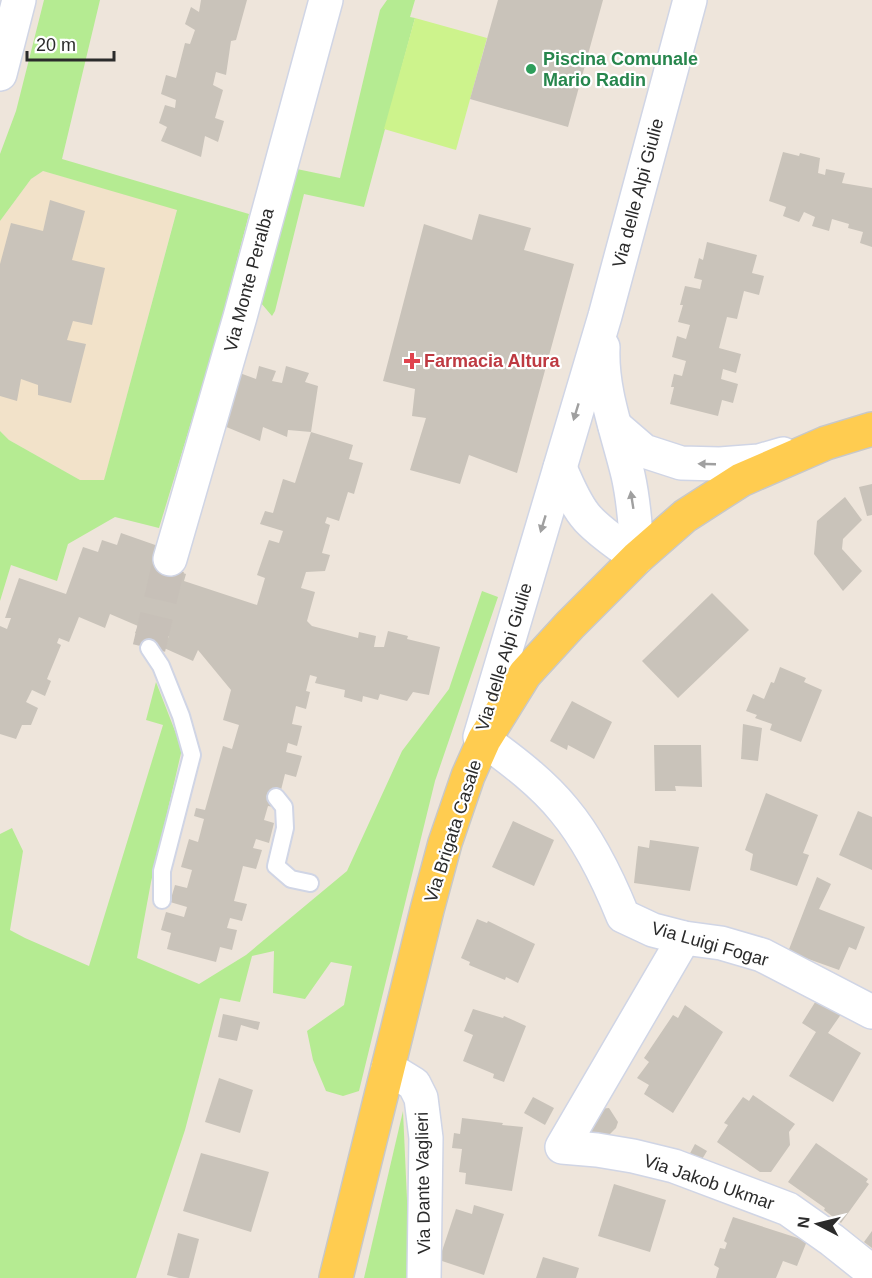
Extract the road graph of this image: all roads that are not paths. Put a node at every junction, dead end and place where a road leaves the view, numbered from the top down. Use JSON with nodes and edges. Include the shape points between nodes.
{"nodes":[{"id":1,"x":19,"y":0,"type":"edge"},
{"id":2,"x":326,"y":0,"type":"edge"},
{"id":3,"x":690,"y":0,"type":"edge"},
{"id":4,"x":0,"y":74,"type":"edge"},
{"id":5,"x":605,"y":316,"type":"junction"},
{"id":6,"x":615,"y":426,"type":"junction"},
{"id":7,"x":872,"y":429,"type":"edge"},
{"id":8,"x":826,"y":443,"type":"junction"},
{"id":9,"x":560,"y":468,"type":"junction"},
{"id":10,"x":637,"y":558,"type":"junction"},
{"id":11,"x":170,"y":559,"type":"tunnel mouth"},
{"id":12,"x":148,"y":648,"type":"dead end"},
{"id":13,"x":484,"y":740,"type":"junction"},
{"id":14,"x":468,"y":776,"type":"junction"},
{"id":15,"x":276,"y":797,"type":"dead end"},
{"id":16,"x":310,"y":883,"type":"dead end"},
{"id":17,"x":162,"y":900,"type":"dead end"},
{"id":18,"x":684,"y":938,"type":"junction"},
{"id":19,"x":872,"y":1012,"type":"edge"},
{"id":20,"x":388,"y":1068,"type":"junction"},
{"id":21,"x":872,"y":1272,"type":"edge"},
{"id":22,"x":336,"y":1278,"type":"edge"},
{"id":23,"x":424,"y":1278,"type":"edge"}],
"edges":[{"from":1,"to":4,"type":"street"},
{"from":2,"to":11,"type":"street","name":"Via Monte Peralba"},
{"from":3,"to":5,"type":"street","name":"Via delle Alpi Giulie"},
{"from":5,"to":6,"type":"street","name":"Via delle Alpi Giulie","via":[[602,357]]},
{"from":5,"to":9,"type":"street","name":"Via delle Alpi Giulie","one_way":true},
{"from":8,"to":6,"type":"street","one_way":true,"via":[[759,460],[681,463],[644,450]]},
{"from":10,"to":6,"type":"street","name":"Via delle Alpi Giulie","one_way":true,"via":[[635,517]]},
{"from":7,"to":8,"type":"main road","name":"Via Brigata Casale"},
{"from":8,"to":10,"type":"main road","name":"Via Brigata Casale","via":[[741,480],[685,516]]},
{"from":9,"to":10,"type":"street","via":[[587,518]]},
{"from":9,"to":14,"type":"street","name":"Via delle Alpi Giulie","one_way":true},
{"from":10,"to":13,"type":"main road","name":"Via Brigata Casale","via":[[525,674]]},
{"from":12,"to":17,"type":"lane","via":[[161,666],[192,755],[162,871]]},
{"from":13,"to":14,"type":"main road","name":"Via Brigata Casale"},
{"from":13,"to":18,"type":"street","name":"Via Luigi Fogar","via":[[535,779],[565,811],[610,884],[623,916]]},
{"from":14,"to":20,"type":"main road","name":"Via Brigata Casale","via":[[442,854]]},
{"from":15,"to":16,"type":"lane","via":[[284,807],[285,828],[276,866],[291,879]]},
{"from":18,"to":19,"type":"street","name":"Via Luigi Fogar","via":[[722,943],[762,956]]},
{"from":18,"to":21,"type":"street","name":"Via Jakob Ukmar","via":[[562,1147],[674,1166],[788,1209]]},
{"from":20,"to":22,"type":"main road","name":"Via Brigata Casale"},
{"from":20,"to":23,"type":"street","name":"Via Dante Vaglieri","via":[[414,1084],[421,1098],[426,1138]]}]}
